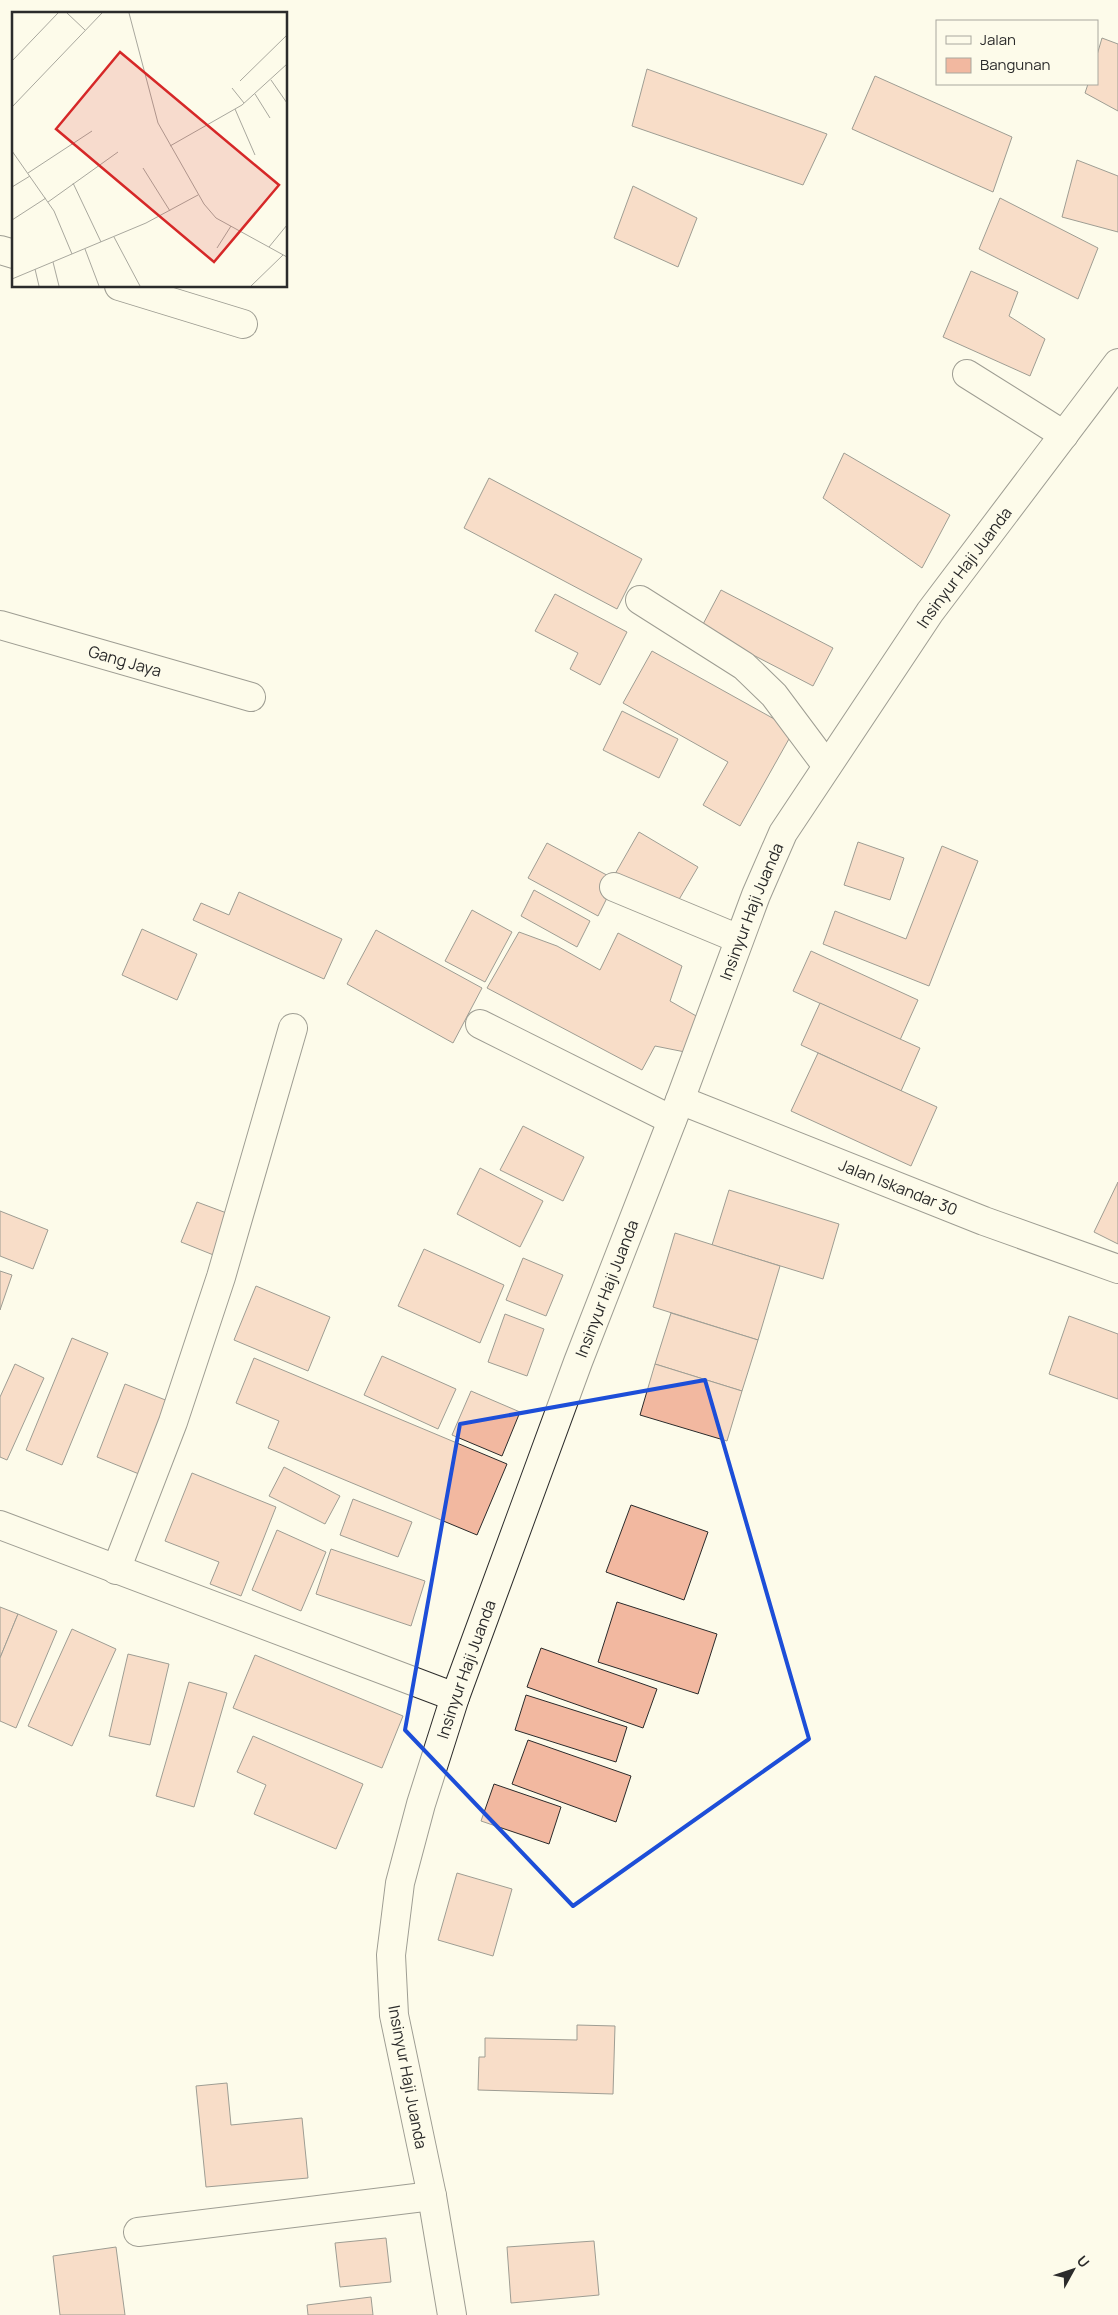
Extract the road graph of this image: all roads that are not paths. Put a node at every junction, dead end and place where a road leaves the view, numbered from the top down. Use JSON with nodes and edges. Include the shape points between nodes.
{"nodes":[{"id":1,"x":126,"y":288,"type":"edge"},
{"id":2,"x":243,"y":324,"type":"dead end"},
{"id":3,"x":1118,"y":363,"type":"edge"},
{"id":4,"x":967,"y":374,"type":"dead end"},
{"id":5,"x":1064,"y":435,"type":"junction"},
{"id":6,"x":640,"y":600,"type":"dead end"},
{"id":7,"x":0,"y":625,"type":"edge"},
{"id":8,"x":251,"y":697,"type":"dead end"},
{"id":9,"x":827,"y":766,"type":"junction"},
{"id":10,"x":614,"y":887,"type":"dead end"},
{"id":11,"x":740,"y":939,"type":"junction"},
{"id":12,"x":480,"y":1024,"type":"dead end"},
{"id":13,"x":293,"y":1028,"type":"dead end"},
{"id":14,"x":676,"y":1110,"type":"junction"},
{"id":15,"x":1118,"y":1268,"type":"edge"},
{"id":16,"x":0,"y":1525,"type":"edge"},
{"id":17,"x":116,"y":1570,"type":"junction"},
{"id":18,"x":455,"y":1696,"type":"junction"},
{"id":19,"x":432,"y":2196,"type":"junction"},
{"id":20,"x":138,"y":2232,"type":"dead end"},
{"id":21,"x":452,"y":2315,"type":"edge"}],
"edges":[{"from":1,"to":2,"type":"street"},
{"from":3,"to":5,"type":"street","name":"Insinyur Haji Juanda"},
{"from":4,"to":5,"type":"street"},
{"from":5,"to":9,"type":"street","name":"Insinyur Haji Juanda","via":[[930,612]]},
{"from":6,"to":9,"type":"street","via":[[744,666],[774,694]]},
{"from":7,"to":8,"type":"street","name":"Gang Jaya"},
{"from":9,"to":11,"type":"street","name":"Insinyur Haji Juanda","via":[[783,834]]},
{"from":10,"to":11,"type":"street"},
{"from":11,"to":14,"type":"street","name":"Insinyur Haji Juanda"},
{"from":12,"to":14,"type":"street","name":"Jalan Iskandar 30"},
{"from":13,"to":17,"type":"street","via":[[218,1286],[173,1422]]},
{"from":14,"to":15,"type":"street","name":"Jalan Iskandar 30"},
{"from":14,"to":18,"type":"street","name":"Insinyur Haji Juanda","via":[[574,1371]]},
{"from":16,"to":17,"type":"street"},
{"from":17,"to":18,"type":"street"},
{"from":18,"to":19,"type":"street","name":"Insinyur Haji Juanda","via":[[400,1883],[391,1955],[394,2015]]},
{"from":19,"to":20,"type":"street"},
{"from":19,"to":21,"type":"street","name":"Insinyur Haji Juanda"}]}
